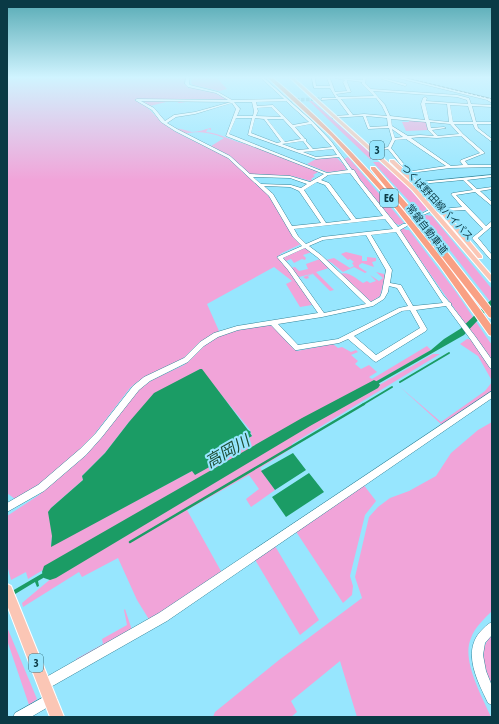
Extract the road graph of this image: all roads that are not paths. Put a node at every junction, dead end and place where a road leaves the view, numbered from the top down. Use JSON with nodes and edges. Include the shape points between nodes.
{"nodes":[{"id":1,"x":155,"y":112,"type":"edge"},
{"id":2,"x":200,"y":112,"type":"edge"},
{"id":3,"x":237,"y":112,"type":"edge"},
{"id":4,"x":256,"y":112,"type":"edge"},
{"id":5,"x":278,"y":112,"type":"edge"},
{"id":6,"x":300,"y":112,"type":"edge"},
{"id":7,"x":309,"y":112,"type":"edge"},
{"id":8,"x":317,"y":112,"type":"edge"},
{"id":9,"x":330,"y":112,"type":"edge"},
{"id":10,"x":331,"y":112,"type":"edge"},
{"id":11,"x":349,"y":112,"type":"edge"},
{"id":12,"x":387,"y":112,"type":"edge"},
{"id":13,"x":426,"y":112,"type":"edge"},
{"id":14,"x":449,"y":112,"type":"edge"},
{"id":15,"x":472,"y":112,"type":"edge"},
{"id":16,"x":195,"y":113,"type":"joint"},
{"id":17,"x":351,"y":115,"type":"junction"},
{"id":18,"x":364,"y":115,"type":"junction"},
{"id":19,"x":389,"y":116,"type":"junction"},
{"id":20,"x":235,"y":117,"type":"junction"},
{"id":21,"x":336,"y":117,"type":"junction"},
{"id":22,"x":254,"y":118,"type":"junction"},
{"id":23,"x":265,"y":118,"type":"junction"},
{"id":24,"x":284,"y":118,"type":"junction"},
{"id":25,"x":428,"y":120,"type":"junction"},
{"id":26,"x":165,"y":123,"type":"junction"},
{"id":27,"x":312,"y":123,"type":"junction"},
{"id":28,"x":451,"y":123,"type":"junction"},
{"id":29,"x":475,"y":123,"type":"junction"},
{"id":30,"x":492,"y":123,"type":"edge"},
{"id":31,"x":292,"y":126,"type":"junction"},
{"id":32,"x":390,"y":127,"type":"junction"},
{"id":33,"x":444,"y":128,"type":"dead end"},
{"id":34,"x":430,"y":129,"type":"junction"},
{"id":35,"x":462,"y":135,"type":"junction"},
{"id":36,"x":407,"y":137,"type":"junction"},
{"id":37,"x":437,"y":137,"type":"junction"},
{"id":38,"x":394,"y":139,"type":"junction"},
{"id":39,"x":305,"y":140,"type":"junction"},
{"id":40,"x":492,"y":141,"type":"edge"},
{"id":41,"x":283,"y":142,"type":"junction"},
{"id":42,"x":276,"y":144,"type":"junction"},
{"id":43,"x":334,"y":148,"type":"junction"},
{"id":44,"x":389,"y":148,"type":"junction"},
{"id":45,"x":266,"y":149,"type":"junction"},
{"id":46,"x":312,"y":150,"type":"junction"},
{"id":47,"x":377,"y":150,"type":"junction"},
{"id":48,"x":297,"y":151,"type":"junction"},
{"id":49,"x":340,"y":156,"type":"junction"},
{"id":50,"x":455,"y":156,"type":"dead end"},
{"id":51,"x":462,"y":161,"type":"junction"},
{"id":52,"x":492,"y":166,"type":"edge"},
{"id":53,"x":450,"y":167,"type":"junction"},
{"id":54,"x":467,"y":167,"type":"junction"},
{"id":55,"x":352,"y":171,"type":"junction"},
{"id":56,"x":328,"y":174,"type":"junction"},
{"id":57,"x":249,"y":175,"type":"junction"},
{"id":58,"x":492,"y":176,"type":"edge"},
{"id":59,"x":463,"y":178,"type":"junction"},
{"id":60,"x":317,"y":180,"type":"junction"},
{"id":61,"x":416,"y":183,"type":"junction"},
{"id":62,"x":311,"y":184,"type":"junction"},
{"id":63,"x":409,"y":184,"type":"junction"},
{"id":64,"x":260,"y":185,"type":"junction"},
{"id":65,"x":492,"y":188,"type":"edge"},
{"id":66,"x":301,"y":190,"type":"junction"},
{"id":67,"x":475,"y":190,"type":"junction"},
{"id":68,"x":492,"y":205,"type":"edge"},
{"id":69,"x":466,"y":208,"type":"junction"},
{"id":70,"x":441,"y":210,"type":"junction"},
{"id":71,"x":433,"y":211,"type":"junction"},
{"id":72,"x":421,"y":215,"type":"dead end"},
{"id":73,"x":387,"y":217,"type":"junction"},
{"id":74,"x":355,"y":220,"type":"junction"},
{"id":75,"x":492,"y":223,"type":"edge"},
{"id":76,"x":324,"y":224,"type":"junction"},
{"id":77,"x":405,"y":225,"type":"dead end"},
{"id":78,"x":291,"y":228,"type":"junction"},
{"id":79,"x":485,"y":228,"type":"junction"},
{"id":80,"x":397,"y":230,"type":"junction"},
{"id":81,"x":368,"y":234,"type":"junction"},
{"id":82,"x":305,"y":246,"type":"junction"},
{"id":83,"x":492,"y":258,"type":"edge"},
{"id":84,"x":492,"y":271,"type":"edge"},
{"id":85,"x":492,"y":280,"type":"edge"},
{"id":86,"x":387,"y":284,"type":"junction"},
{"id":87,"x":449,"y":304,"type":"junction"},
{"id":88,"x":371,"y":305,"type":"junction"},
{"id":89,"x":412,"y":308,"type":"junction"},
{"id":90,"x":492,"y":314,"type":"edge"},
{"id":91,"x":322,"y":315,"type":"junction"},
{"id":92,"x":273,"y":323,"type":"junction"},
{"id":93,"x":492,"y":333,"type":"edge"},
{"id":94,"x":349,"y":336,"type":"junction"},
{"id":95,"x":492,"y":366,"type":"edge"},
{"id":96,"x":492,"y":394,"type":"edge"},
{"id":97,"x":7,"y":508,"type":"edge"},
{"id":98,"x":7,"y":590,"type":"edge"},
{"id":99,"x":492,"y":627,"type":"edge"},
{"id":100,"x":45,"y":684,"type":"junction"},
{"id":101,"x":51,"y":699,"type":"junction"},
{"id":102,"x":492,"y":699,"type":"edge"},
{"id":103,"x":19,"y":717,"type":"edge"},
{"id":104,"x":57,"y":717,"type":"edge"}],
"edges":[{"from":1,"to":26,"type":"street"},
{"from":2,"to":16,"type":"street"},
{"from":3,"to":20,"type":"street"},
{"from":4,"to":22,"type":"street"},
{"from":5,"to":24,"type":"street"},
{"from":6,"to":27,"type":"street"},
{"from":7,"to":93,"type":"highway","name":"常磐自動車道","number":"E6","via":[[368,173],[417,232]]},
{"from":8,"to":90,"type":"highway","name":"常磐自動車道","number":"E6","via":[[376,172]]},
{"from":9,"to":21,"type":"main road","name":"つくば野田線バイパス","number":"3"},
{"from":10,"to":21,"type":"main road","name":"つくば野田線バイパス","number":"3"},
{"from":11,"to":17,"type":"street"},
{"from":12,"to":19,"type":"street"},
{"from":13,"to":25,"type":"street"},
{"from":14,"to":28,"type":"street"},
{"from":15,"to":29,"type":"street"},
{"from":16,"to":26,"type":"street","via":[[175,116]]},
{"from":17,"to":18,"type":"street"},
{"from":17,"to":21,"type":"street"},
{"from":18,"to":19,"type":"street"},
{"from":18,"to":32,"type":"street","via":[[367,128]]},
{"from":19,"to":25,"type":"street"},
{"from":19,"to":32,"type":"street"},
{"from":20,"to":22,"type":"street"},
{"from":20,"to":45,"type":"street","via":[[227,135]]},
{"from":21,"to":47,"type":"main road","name":"つくば野田線バイパス","number":"3"},
{"from":21,"to":63,"type":"main road","name":"つくば野田線バイパス","number":"3"},
{"from":22,"to":23,"type":"street"},
{"from":22,"to":42,"type":"street","via":[[249,134]]},
{"from":23,"to":24,"type":"street"},
{"from":23,"to":41,"type":"street"},
{"from":24,"to":31,"type":"street"},
{"from":25,"to":28,"type":"street"},
{"from":25,"to":34,"type":"street"},
{"from":26,"to":57,"type":"street","via":[[229,157]]},
{"from":27,"to":31,"type":"street"},
{"from":27,"to":43,"type":"street"},
{"from":28,"to":29,"type":"street"},
{"from":28,"to":35,"type":"street"},
{"from":29,"to":30,"type":"street"},
{"from":29,"to":40,"type":"street","via":[[476,128]]},
{"from":31,"to":39,"type":"street"},
{"from":32,"to":36,"type":"street"},
{"from":32,"to":38,"type":"street"},
{"from":33,"to":34,"type":"street"},
{"from":34,"to":37,"type":"street"},
{"from":35,"to":37,"type":"street"},
{"from":35,"to":51,"type":"street","via":[[483,153]]},
{"from":36,"to":37,"type":"street"},
{"from":36,"to":38,"type":"street"},
{"from":36,"to":53,"type":"street"},
{"from":38,"to":44,"type":"street"},
{"from":39,"to":41,"type":"street"},
{"from":39,"to":46,"type":"street"},
{"from":41,"to":42,"type":"street"},
{"from":42,"to":45,"type":"street"},
{"from":42,"to":48,"type":"street"},
{"from":43,"to":46,"type":"street"},
{"from":43,"to":49,"type":"street"},
{"from":44,"to":47,"type":"street"},
{"from":44,"to":53,"type":"street","via":[[412,172]]},
{"from":45,"to":56,"type":"street"},
{"from":46,"to":48,"type":"street"},
{"from":47,"to":61,"type":"main road","name":"つくば野田線バイパス","number":"3"},
{"from":48,"to":49,"type":"street","via":[[316,158]]},
{"from":49,"to":55,"type":"street"},
{"from":50,"to":51,"type":"street"},
{"from":51,"to":54,"type":"street"},
{"from":52,"to":54,"type":"street"},
{"from":53,"to":54,"type":"street"},
{"from":55,"to":56,"type":"street"},
{"from":55,"to":73,"type":"street"},
{"from":56,"to":60,"type":"street"},
{"from":57,"to":62,"type":"street","via":[[290,177]]},
{"from":57,"to":64,"type":"street"},
{"from":58,"to":59,"type":"street"},
{"from":59,"to":61,"type":"street"},
{"from":59,"to":67,"type":"street"},
{"from":60,"to":62,"type":"street"},
{"from":60,"to":74,"type":"street","via":[[327,184]]},
{"from":61,"to":63,"type":"street"},
{"from":61,"to":70,"type":"main road","name":"つくば野田線バイパス","number":"3"},
{"from":62,"to":66,"type":"street"},
{"from":63,"to":71,"type":"main road","name":"つくば野田線バイパス","number":"3"},
{"from":64,"to":66,"type":"street","via":[[291,186]]},
{"from":64,"to":78,"type":"street","via":[[271,195]]},
{"from":65,"to":67,"type":"street"},
{"from":66,"to":76,"type":"street"},
{"from":67,"to":68,"type":"street"},
{"from":67,"to":69,"type":"street","via":[[453,192],[452,194]]},
{"from":69,"to":70,"type":"street"},
{"from":69,"to":79,"type":"street"},
{"from":70,"to":71,"type":"street"},
{"from":70,"to":84,"type":"main road","name":"つくば野田線バイパス","number":"3"},
{"from":71,"to":72,"type":"street"},
{"from":71,"to":85,"type":"main road","name":"つくば野田線バイパス","number":"3"},
{"from":73,"to":74,"type":"street"},
{"from":73,"to":80,"type":"street"},
{"from":74,"to":76,"type":"street"},
{"from":75,"to":79,"type":"street"},
{"from":76,"to":78,"type":"street"},
{"from":77,"to":80,"type":"street"},
{"from":78,"to":82,"type":"street"},
{"from":79,"to":83,"type":"street","via":[[475,238]]},
{"from":80,"to":81,"type":"street"},
{"from":80,"to":87,"type":"street"},
{"from":81,"to":82,"type":"street","via":[[322,239]]},
{"from":81,"to":86,"type":"street","via":[[389,270]]},
{"from":82,"to":88,"type":"street"},
{"from":82,"to":91,"type":"street","via":[[280,257]]},
{"from":86,"to":88,"type":"street","via":[[382,298]]},
{"from":86,"to":89,"type":"street","via":[[398,286]]},
{"from":87,"to":89,"type":"street"},
{"from":87,"to":95,"type":"street"},
{"from":88,"to":91,"type":"street"},
{"from":89,"to":94,"type":"street","via":[[401,309]]},
{"from":89,"to":94,"type":"street","via":[[424,329],[376,359]]},
{"from":91,"to":92,"type":"street"},
{"from":92,"to":94,"type":"street","via":[[298,348],[340,341]]},
{"from":92,"to":97,"type":"street","via":[[223,331],[202,344],[186,360],[147,379],[136,388],[83,452],[41,488]]},
{"from":96,"to":100,"type":"street","via":[[162,617]]},
{"from":98,"to":100,"type":"main road","number":"3"},
{"from":99,"to":102,"type":"street","via":[[480,642],[478,653],[485,683]]},
{"from":100,"to":101,"type":"main road","number":"3"},
{"from":101,"to":103,"type":"street"},
{"from":101,"to":104,"type":"main road","number":"3"}]}
